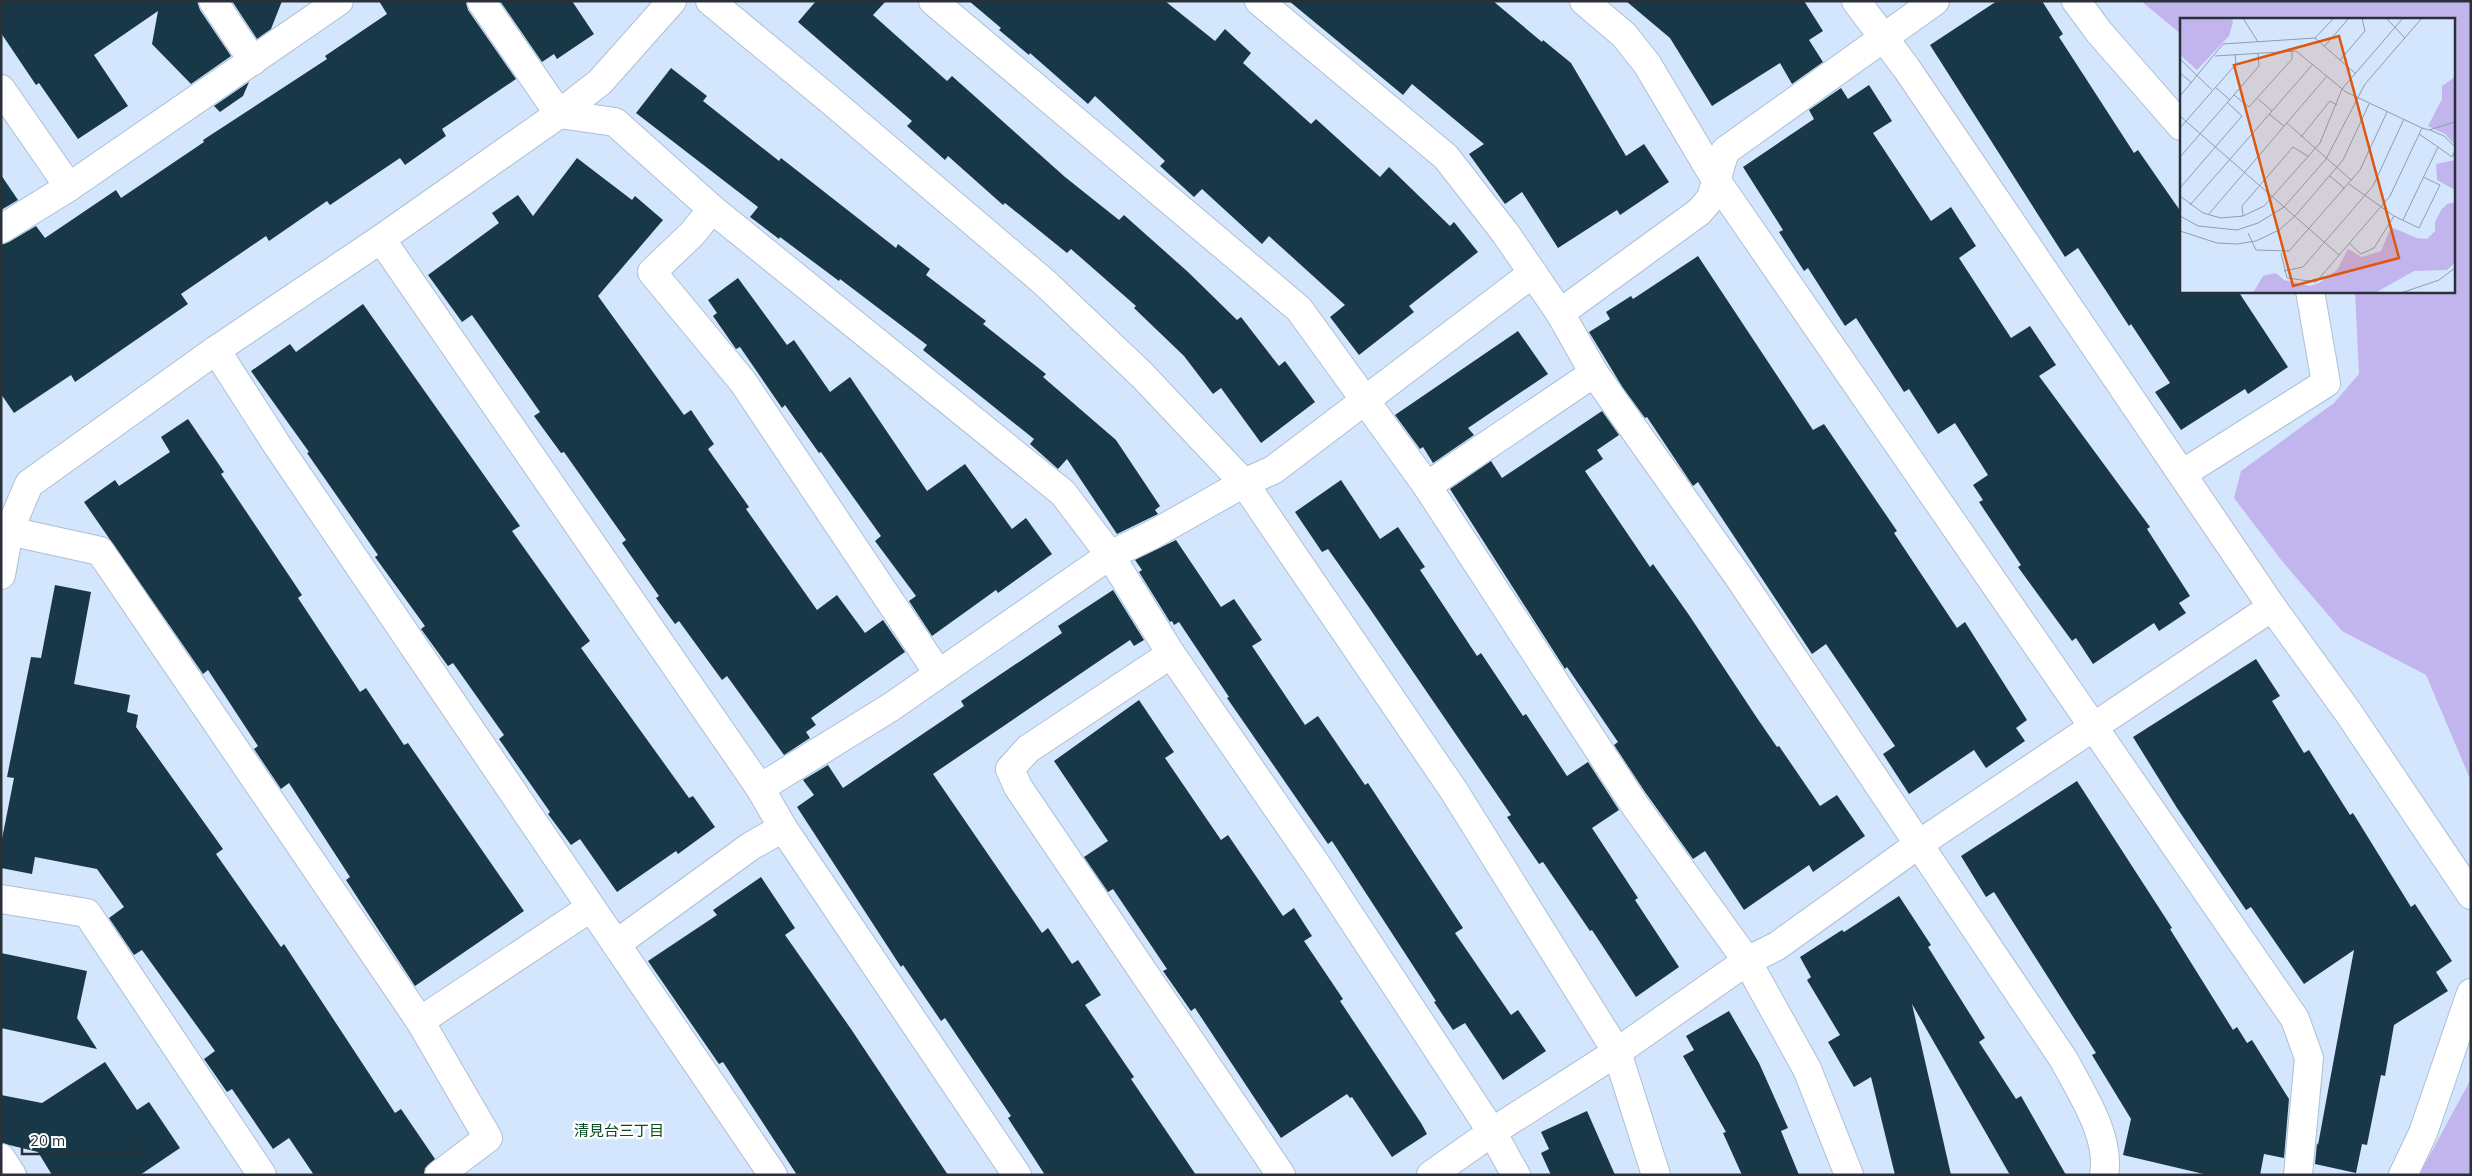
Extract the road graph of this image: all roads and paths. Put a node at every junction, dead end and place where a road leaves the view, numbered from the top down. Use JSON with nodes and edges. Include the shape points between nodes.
{"nodes":[{"id":1,"x":213,"y":1,"type":"edge"},
{"id":2,"x":339,"y":1,"type":"edge"},
{"id":3,"x":481,"y":1,"type":"edge"},
{"id":4,"x":672,"y":1,"type":"edge"},
{"id":5,"x":710,"y":1,"type":"edge"},
{"id":6,"x":933,"y":1,"type":"edge"},
{"id":7,"x":1259,"y":1,"type":"edge"},
{"id":8,"x":1584,"y":1,"type":"edge"},
{"id":9,"x":1856,"y":1,"type":"edge"},
{"id":10,"x":1935,"y":1,"type":"edge"},
{"id":11,"x":2076,"y":1,"type":"edge"},
{"id":12,"x":1883,"y":40,"type":"junction"},
{"id":13,"x":253,"y":61,"type":"junction"},
{"id":14,"x":1,"y":89,"type":"edge"},
{"id":15,"x":559,"y":114,"type":"junction"},
{"id":16,"x":2180,"y":125,"type":"edge"},
{"id":17,"x":1716,"y":180,"type":"junction"},
{"id":18,"x":69,"y":187,"type":"junction"},
{"id":19,"x":712,"y":209,"type":"junction"},
{"id":20,"x":1,"y":229,"type":"edge"},
{"id":21,"x":381,"y":239,"type":"junction"},
{"id":22,"x":1533,"y":273,"type":"junction"},
{"id":23,"x":2310,"y":292,"type":"edge"},
{"id":24,"x":1560,"y":313,"type":"junction"},
{"id":25,"x":216,"y":350,"type":"junction"},
{"id":26,"x":1594,"y":373,"type":"junction"},
{"id":27,"x":1363,"y":400,"type":"junction"},
{"id":28,"x":2182,"y":474,"type":"junction"},
{"id":29,"x":1244,"y":484,"type":"junction"},
{"id":30,"x":1427,"y":486,"type":"junction"},
{"id":31,"x":9,"y":531,"type":"junction"},
{"id":32,"x":1110,"y":555,"type":"junction"},
{"id":33,"x":1,"y":575,"type":"edge"},
{"id":34,"x":2272,"y":607,"type":"junction"},
{"id":35,"x":1171,"y":654,"type":"junction"},
{"id":36,"x":938,"y":673,"type":"junction"},
{"id":37,"x":2095,"y":727,"type":"junction"},
{"id":38,"x":760,"y":788,"type":"junction"},
{"id":39,"x":783,"y":828,"type":"junction"},
{"id":40,"x":1919,"y":844,"type":"junction"},
{"id":41,"x":2471,"y":895,"type":"edge"},
{"id":42,"x":1,"y":899,"type":"edge"},
{"id":43,"x":590,"y":908,"type":"junction"},
{"id":44,"x":616,"y":944,"type":"junction"},
{"id":45,"x":1747,"y":961,"type":"junction"},
{"id":46,"x":2471,"y":993,"type":"edge"},
{"id":47,"x":420,"y":1021,"type":"junction"},
{"id":48,"x":1617,"y":1052,"type":"junction"},
{"id":49,"x":1492,"y":1132,"type":"junction"},
{"id":50,"x":1,"y":1158,"type":"edge"},
{"id":51,"x":12,"y":1175,"type":"edge"},
{"id":52,"x":262,"y":1175,"type":"edge"},
{"id":53,"x":439,"y":1175,"type":"edge"},
{"id":54,"x":773,"y":1175,"type":"edge"},
{"id":55,"x":1018,"y":1175,"type":"edge"},
{"id":56,"x":1281,"y":1175,"type":"edge"},
{"id":57,"x":1431,"y":1175,"type":"edge"},
{"id":58,"x":1516,"y":1175,"type":"edge"},
{"id":59,"x":1656,"y":1175,"type":"edge"},
{"id":60,"x":1849,"y":1175,"type":"edge"},
{"id":61,"x":2104,"y":1175,"type":"edge"},
{"id":62,"x":2298,"y":1175,"type":"edge"},
{"id":63,"x":2403,"y":1175,"type":"edge"}],
"edges":[{"from":1,"to":13,"type":"street"},
{"from":2,"to":13,"type":"street"},
{"from":3,"to":15,"type":"street"},
{"from":4,"to":15,"type":"street","via":[[600,82]]},
{"from":5,"to":29,"type":"street","via":[[1044,282],[1142,375]]},
{"from":6,"to":27,"type":"street","via":[[1299,309]]},
{"from":7,"to":22,"type":"street","via":[[1446,157]]},
{"from":8,"to":17,"type":"street","via":[[1624,35],[1647,64]]},
{"from":9,"to":12,"type":"street"},
{"from":10,"to":12,"type":"street"},
{"from":11,"to":16,"type":"street"},
{"from":12,"to":17,"type":"street","via":[[1725,151]]},
{"from":12,"to":28,"type":"street","via":[[1907,70]]},
{"from":13,"to":18,"type":"street"},
{"from":14,"to":18,"type":"street"},
{"from":15,"to":19,"type":"street","via":[[615,122]]},
{"from":15,"to":21,"type":"street"},
{"from":17,"to":24,"type":"street","via":[[1711,198],[1699,212]]},
{"from":17,"to":37,"type":"street"},
{"from":18,"to":20,"type":"street"},
{"from":19,"to":32,"type":"street","via":[[1063,493]]},
{"from":19,"to":36,"type":"street","via":[[692,234],[652,272],[743,382]]},
{"from":21,"to":25,"type":"street"},
{"from":21,"to":38,"type":"street"},
{"from":22,"to":24,"type":"street"},
{"from":22,"to":27,"type":"street"},
{"from":23,"to":28,"type":"street","via":[[2326,383]]},
{"from":24,"to":26,"type":"street"},
{"from":25,"to":31,"type":"street","via":[[29,484]]},
{"from":25,"to":43,"type":"street"},
{"from":26,"to":30,"type":"street"},
{"from":26,"to":40,"type":"street","via":[[1738,576]]},
{"from":27,"to":29,"type":"street","via":[[1273,470]]},
{"from":27,"to":30,"type":"street"},
{"from":28,"to":34,"type":"street"},
{"from":29,"to":32,"type":"street","via":[[1152,536]]},
{"from":29,"to":48,"type":"street","via":[[1454,791]]},
{"from":30,"to":45,"type":"street","via":[[1636,807]]},
{"from":31,"to":33,"type":"street"},
{"from":31,"to":47,"type":"street","via":[[100,551]]},
{"from":32,"to":35,"type":"street"},
{"from":32,"to":36,"type":"street"},
{"from":34,"to":37,"type":"street"},
{"from":34,"to":41,"type":"street","via":[[2348,712]]},
{"from":35,"to":49,"type":"street","via":[[1318,867]]},
{"from":35,"to":56,"type":"street","via":[[1028,749],[1010,769],[1029,803]]},
{"from":36,"to":38,"type":"street","via":[[891,707]]},
{"from":37,"to":40,"type":"street"},
{"from":37,"to":62,"type":"street","via":[[2295,1019],[2309,1058]]},
{"from":38,"to":39,"type":"street"},
{"from":39,"to":44,"type":"street","via":[[751,846]]},
{"from":39,"to":55,"type":"street"},
{"from":40,"to":45,"type":"street","via":[[1777,946]]},
{"from":40,"to":61,"type":"street","via":[[2064,1060],[2098,1124],[2106,1166]]},
{"from":42,"to":52,"type":"street","via":[[86,913]]},
{"from":43,"to":44,"type":"street"},
{"from":43,"to":47,"type":"street"},
{"from":44,"to":54,"type":"street"},
{"from":45,"to":48,"type":"street"},
{"from":45,"to":60,"type":"street","via":[[1807,1069]]},
{"from":46,"to":63,"type":"street","via":[[2423,1133]]},
{"from":47,"to":53,"type":"street","via":[[488,1138]]},
{"from":48,"to":49,"type":"street"},
{"from":48,"to":59,"type":"street"},
{"from":49,"to":57,"type":"street"},
{"from":49,"to":58,"type":"street"},
{"from":50,"to":51,"type":"street"}]}
